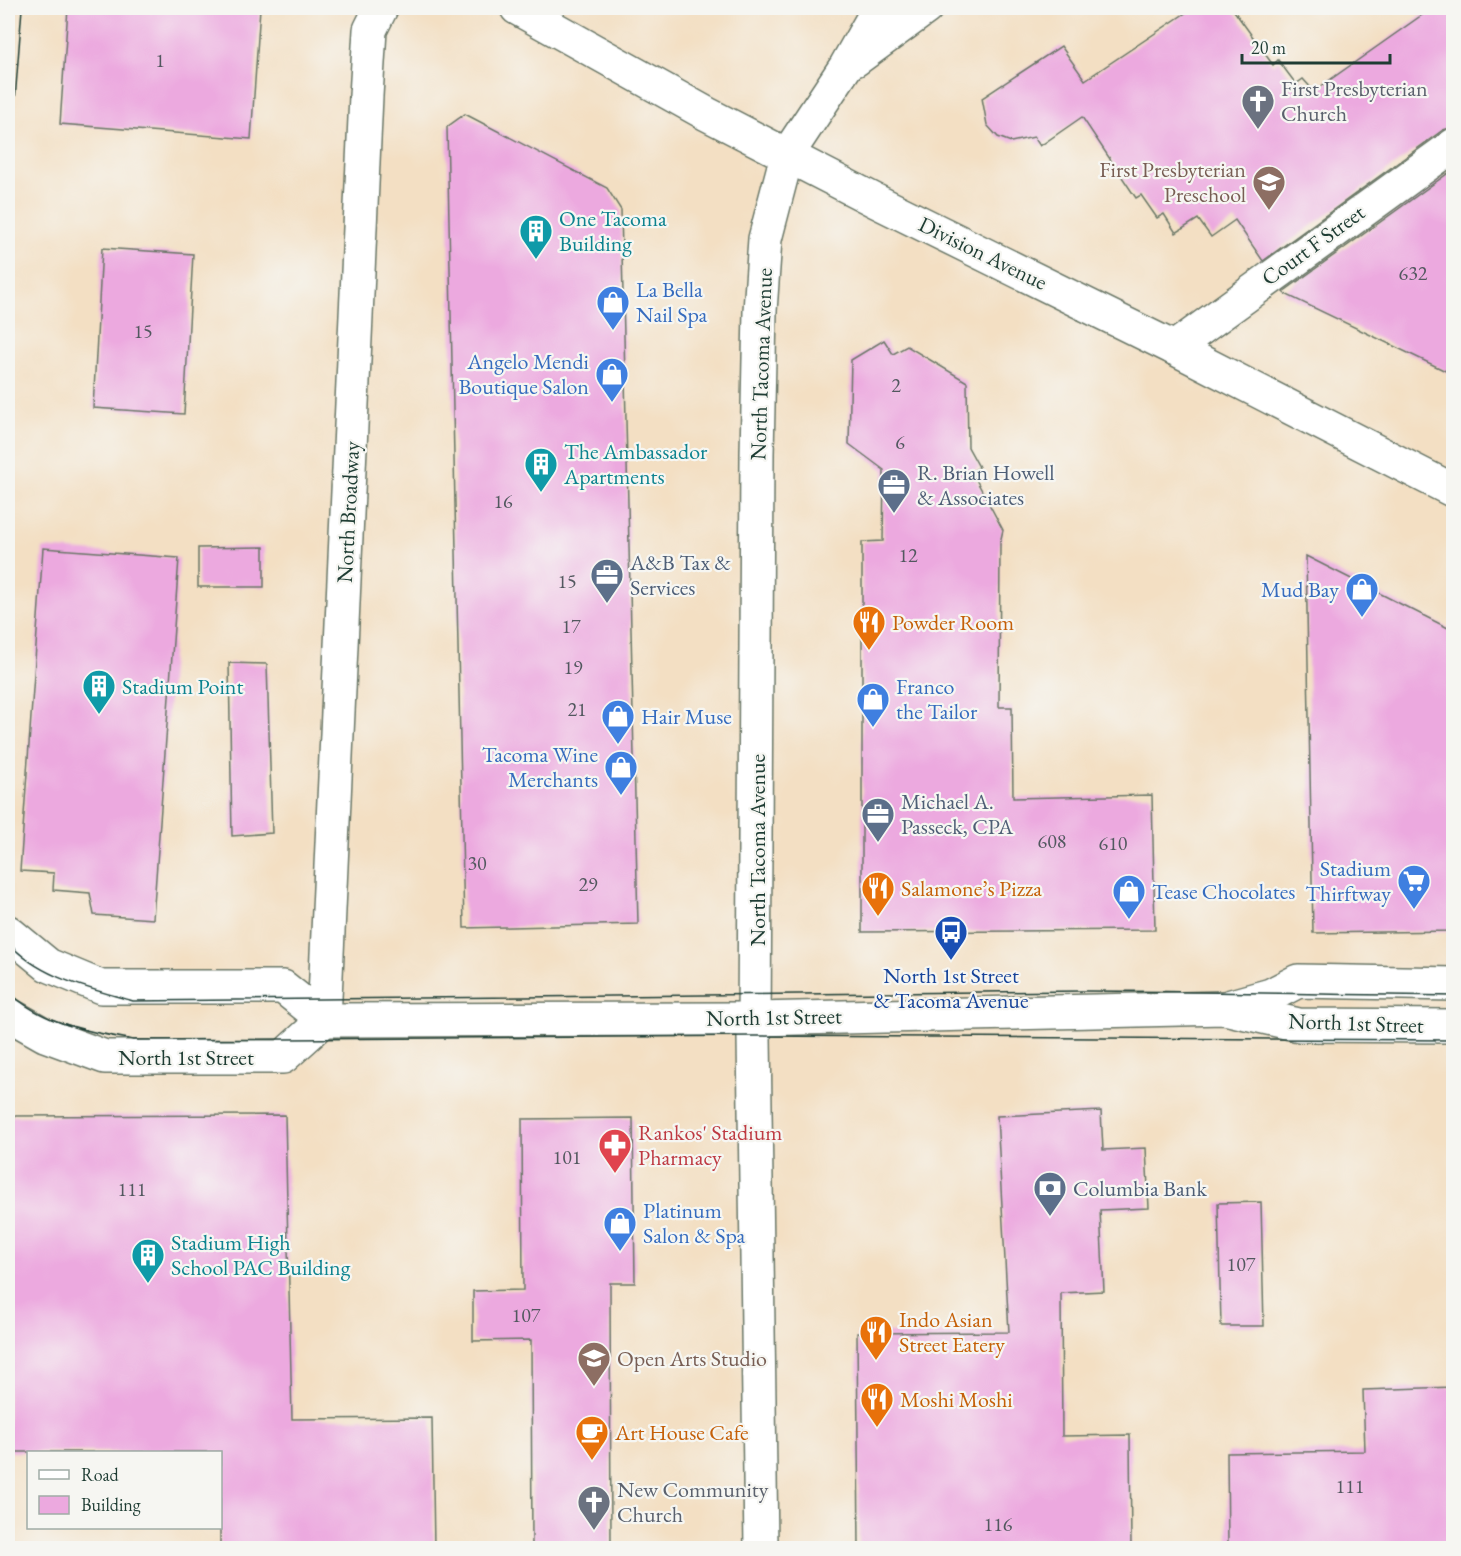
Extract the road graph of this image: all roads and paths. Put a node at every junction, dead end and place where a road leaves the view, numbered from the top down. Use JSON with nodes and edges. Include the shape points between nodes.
{"nodes":[{"id":1,"x":381,"y":8,"type":"edge"},
{"id":2,"x":517,"y":8,"type":"edge"},
{"id":3,"x":879,"y":8,"type":"edge"},
{"id":4,"x":926,"y":8,"type":"edge"},
{"id":5,"x":846,"y":66,"type":"junction"},
{"id":6,"x":1454,"y":145,"type":"edge"},
{"id":7,"x":787,"y":155,"type":"junction"},
{"id":8,"x":1174,"y":348,"type":"junction"},
{"id":9,"x":1454,"y":491,"type":"edge"},
{"id":10,"x":8,"y":932,"type":"edge"},
{"id":11,"x":1454,"y":984,"type":"edge"},
{"id":12,"x":1224,"y":1008,"type":"junction"},
{"id":13,"x":8,"y":1014,"type":"edge"},
{"id":14,"x":756,"y":1019,"type":"junction"},
{"id":15,"x":324,"y":1020,"type":"junction"},
{"id":16,"x":1454,"y":1026,"type":"edge"},
{"id":17,"x":761,"y":1548,"type":"edge"}],
"edges":[{"from":1,"to":15,"type":"street","name":"North Broadway","via":[[370,30],[366,96]]},
{"from":2,"to":7,"type":"street","name":"Division Avenue"},
{"from":3,"to":5,"type":"street","name":"North Tacoma Avenue"},
{"from":4,"to":5,"type":"street"},
{"from":5,"to":7,"type":"street","name":"North Tacoma Avenue"},
{"from":6,"to":8,"type":"street","name":"Court F Street"},
{"from":7,"to":8,"type":"street","name":"Division Avenue"},
{"from":7,"to":14,"type":"street","name":"North Tacoma Avenue","via":[[765,239],[760,311]]},
{"from":8,"to":9,"type":"street","name":"Division Avenue"},
{"from":10,"to":15,"type":"street","via":[[48,965],[101,987],[283,987]]},
{"from":11,"to":12,"type":"street","name":"North 1st Street","via":[[1298,981],[1271,995]]},
{"from":12,"to":14,"type":"street","name":"North 1st Street"},
{"from":12,"to":16,"type":"street","name":"North 1st Street","via":[[1299,1025]]},
{"from":13,"to":15,"type":"street","name":"North 1st Street","via":[[45,1035],[105,1057],[283,1057]]},
{"from":14,"to":15,"type":"street","name":"North 1st Street"},
{"from":14,"to":17,"type":"street","name":"North Tacoma Avenue"}]}
